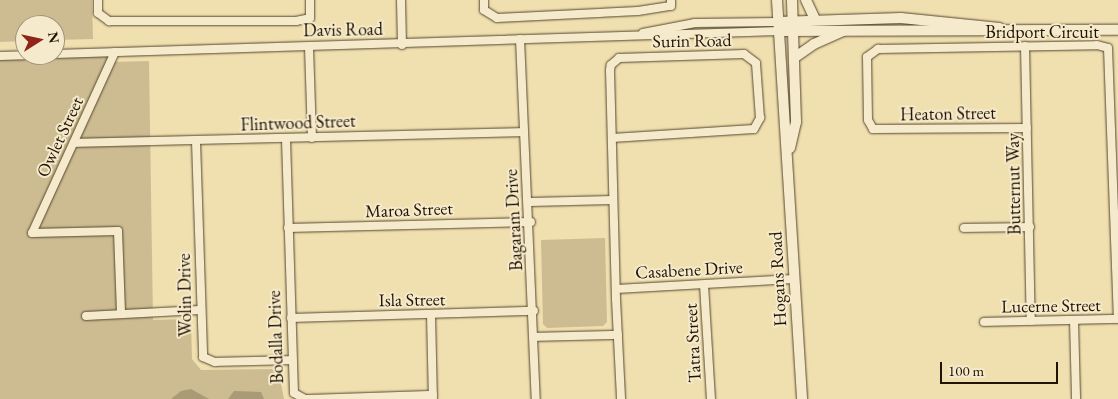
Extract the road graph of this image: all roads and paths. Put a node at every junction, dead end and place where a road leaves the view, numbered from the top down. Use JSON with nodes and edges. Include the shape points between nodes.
{"nodes":[{"id":1,"x":98,"y":0,"type":"edge"},
{"id":2,"x":310,"y":0,"type":"edge"},
{"id":3,"x":402,"y":0,"type":"edge"},
{"id":4,"x":484,"y":0,"type":"edge"},
{"id":5,"x":671,"y":0,"type":"edge"},
{"id":6,"x":777,"y":0,"type":"edge"},
{"id":7,"x":792,"y":0,"type":"edge"},
{"id":8,"x":806,"y":0,"type":"edge"},
{"id":9,"x":815,"y":19,"type":"junction"},
{"id":10,"x":1118,"y":24,"type":"edge"},
{"id":11,"x":793,"y":25,"type":"junction"},
{"id":12,"x":779,"y":27,"type":"junction"},
{"id":13,"x":1075,"y":29,"type":"junction"},
{"id":14,"x":846,"y":30,"type":"junction"},
{"id":15,"x":1028,"y":30,"type":"junction"},
{"id":16,"x":1118,"y":30,"type":"edge"},
{"id":17,"x":520,"y":40,"type":"junction"},
{"id":18,"x":402,"y":45,"type":"junction"},
{"id":19,"x":1026,"y":46,"type":"junction"},
{"id":20,"x":310,"y":47,"type":"junction"},
{"id":21,"x":115,"y":52,"type":"junction"},
{"id":22,"x":65,"y":54,"type":"edge"},
{"id":23,"x":15,"y":55,"type":"edge"},
{"id":24,"x":0,"y":56,"type":"edge"},
{"id":25,"x":794,"y":58,"type":"junction"},
{"id":26,"x":871,"y":127,"type":"joint"},
{"id":27,"x":1027,"y":128,"type":"junction"},
{"id":28,"x":523,"y":132,"type":"junction"},
{"id":29,"x":312,"y":138,"type":"junction"},
{"id":30,"x":612,"y":138,"type":"junction"},
{"id":31,"x":286,"y":139,"type":"junction"},
{"id":32,"x":196,"y":141,"type":"junction"},
{"id":33,"x":74,"y":143,"type":"junction"},
{"id":34,"x":788,"y":156,"type":"junction"},
{"id":35,"x":614,"y":200,"type":"junction"},
{"id":36,"x":530,"y":202,"type":"junction"},
{"id":37,"x":531,"y":222,"type":"junction"},
{"id":38,"x":1030,"y":227,"type":"junction"},
{"id":39,"x":288,"y":228,"type":"junction"},
{"id":40,"x":964,"y":228,"type":"dead end"},
{"id":41,"x":794,"y":279,"type":"junction"},
{"id":42,"x":704,"y":285,"type":"junction"},
{"id":43,"x":616,"y":289,"type":"junction"},
{"id":44,"x":200,"y":310,"type":"junction"},
{"id":45,"x":534,"y":311,"type":"junction"},
{"id":46,"x":120,"y":312,"type":"junction"},
{"id":47,"x":431,"y":314,"type":"junction"},
{"id":48,"x":86,"y":316,"type":"dead end"},
{"id":49,"x":290,"y":318,"type":"junction"},
{"id":50,"x":1074,"y":320,"type":"junction"},
{"id":51,"x":1118,"y":320,"type":"edge"},
{"id":52,"x":1031,"y":321,"type":"junction"},
{"id":53,"x":984,"y":322,"type":"dead end"},
{"id":54,"x":618,"y":335,"type":"junction"},
{"id":55,"x":534,"y":337,"type":"junction"},
{"id":56,"x":292,"y":360,"type":"junction"},
{"id":57,"x":433,"y":397,"type":"edge"},
{"id":58,"x":536,"y":399,"type":"edge"},
{"id":59,"x":621,"y":399,"type":"edge"},
{"id":60,"x":711,"y":399,"type":"edge"},
{"id":61,"x":802,"y":399,"type":"edge"},
{"id":62,"x":1076,"y":399,"type":"edge"}],
"edges":[{"from":1,"to":2,"type":"street","via":[[98,13],[103,20],[296,21],[310,18]]},
{"from":3,"to":18,"type":"street"},
{"from":4,"to":5,"type":"street","via":[[484,10],[497,18],[638,11],[671,6]]},
{"from":6,"to":12,"type":"street","name":"Hogans Road"},
{"from":7,"to":11,"type":"street","name":"Hogans Road"},
{"from":8,"to":9,"type":"street"},
{"from":9,"to":11,"type":"street","name":"Davis Road"},
{"from":9,"to":15,"type":"street","name":"Davis Road","via":[[916,18]]},
{"from":10,"to":13,"type":"street","name":"Davis Road"},
{"from":11,"to":12,"type":"street","name":"Davis Road"},
{"from":11,"to":14,"type":"street","name":"Davis Road"},
{"from":11,"to":25,"type":"street","name":"Hogans Road"},
{"from":12,"to":17,"type":"street","name":"Davis Road","via":[[694,23],[631,35]]},
{"from":12,"to":34,"type":"street","name":"Hogans Road"},
{"from":13,"to":15,"type":"street","name":"Davis Road"},
{"from":13,"to":16,"type":"street","name":"Davis Road"},
{"from":14,"to":15,"type":"street","name":"Davis Road","via":[[964,33]]},
{"from":14,"to":25,"type":"street","via":[[814,44]]},
{"from":17,"to":18,"type":"street","name":"Davis Road"},
{"from":17,"to":28,"type":"street","name":"Bagaram Drive"},
{"from":18,"to":20,"type":"street","name":"Davis Road"},
{"from":19,"to":26,"type":"street","name":"Bridport Circuit","via":[[872,51],[866,62]]},
{"from":19,"to":27,"type":"street","name":"Butternut Way"},
{"from":19,"to":51,"type":"street","name":"Bridport Circuit","via":[[1097,45],[1111,52]]},
{"from":20,"to":21,"type":"street","name":"Davis Road"},
{"from":20,"to":29,"type":"street"},
{"from":21,"to":22,"type":"street","name":"Davis Road"},
{"from":21,"to":33,"type":"street","name":"Owlet Street"},
{"from":23,"to":24,"type":"street"},
{"from":25,"to":34,"type":"street","name":"Hogans Road","via":[[796,122]]},
{"from":26,"to":27,"type":"street","name":"Heaton Street","via":[[880,131]]},
{"from":27,"to":38,"type":"street","name":"Butternut Way"},
{"from":28,"to":29,"type":"street","name":"Flintwood Street"},
{"from":28,"to":36,"type":"street","name":"Bagaram Drive"},
{"from":29,"to":31,"type":"street","name":"Flintwood Street"},
{"from":30,"to":30,"type":"street","name":"Surin Road","via":[[754,129],[760,118],[756,62],[744,54],[616,58],[610,70]]},
{"from":30,"to":35,"type":"street","name":"Surin Road"},
{"from":31,"to":32,"type":"street","name":"Flintwood Street"},
{"from":31,"to":39,"type":"street","name":"Bodalla Drive"},
{"from":32,"to":33,"type":"street","name":"Flintwood Street"},
{"from":32,"to":44,"type":"street","name":"Wolin Drive"},
{"from":33,"to":46,"type":"street","name":"Owlet Street","via":[[32,233],[118,231]]},
{"from":34,"to":41,"type":"street","name":"Hogans Road"},
{"from":35,"to":36,"type":"street"},
{"from":35,"to":43,"type":"street","name":"Surin Road"},
{"from":36,"to":37,"type":"street","name":"Bagaram Drive"},
{"from":37,"to":39,"type":"street","name":"Maroa Street"},
{"from":37,"to":45,"type":"street","name":"Bagaram Drive"},
{"from":38,"to":40,"type":"street"},
{"from":38,"to":52,"type":"street","name":"Butternut Way"},
{"from":39,"to":49,"type":"street","name":"Bodalla Drive"},
{"from":41,"to":42,"type":"street","name":"Casabene Drive"},
{"from":41,"to":61,"type":"street","name":"Hogans Road"},
{"from":42,"to":43,"type":"street","name":"Casabene Drive"},
{"from":42,"to":60,"type":"street","name":"Tatra Street"},
{"from":43,"to":54,"type":"street","name":"Surin Road"},
{"from":44,"to":46,"type":"street"},
{"from":44,"to":56,"type":"street","name":"Wolin Drive","via":[[201,350],[205,360]]},
{"from":45,"to":47,"type":"street","name":"Isla Street"},
{"from":45,"to":55,"type":"street","name":"Bagaram Drive"},
{"from":46,"to":48,"type":"street"},
{"from":47,"to":49,"type":"street","name":"Isla Street"},
{"from":47,"to":57,"type":"street"},
{"from":49,"to":56,"type":"street","name":"Bodalla Drive"},
{"from":50,"to":51,"type":"street","name":"Lucerne Street"},
{"from":50,"to":52,"type":"street","name":"Lucerne Street"},
{"from":50,"to":62,"type":"street"},
{"from":52,"to":53,"type":"street","name":"Lucerne Street"},
{"from":54,"to":55,"type":"street"},
{"from":54,"to":59,"type":"street","name":"Surin Road"},
{"from":55,"to":58,"type":"street","name":"Bagaram Drive"},
{"from":56,"to":57,"type":"street","name":"Bodalla Drive","via":[[293,390],[301,399]]}]}
